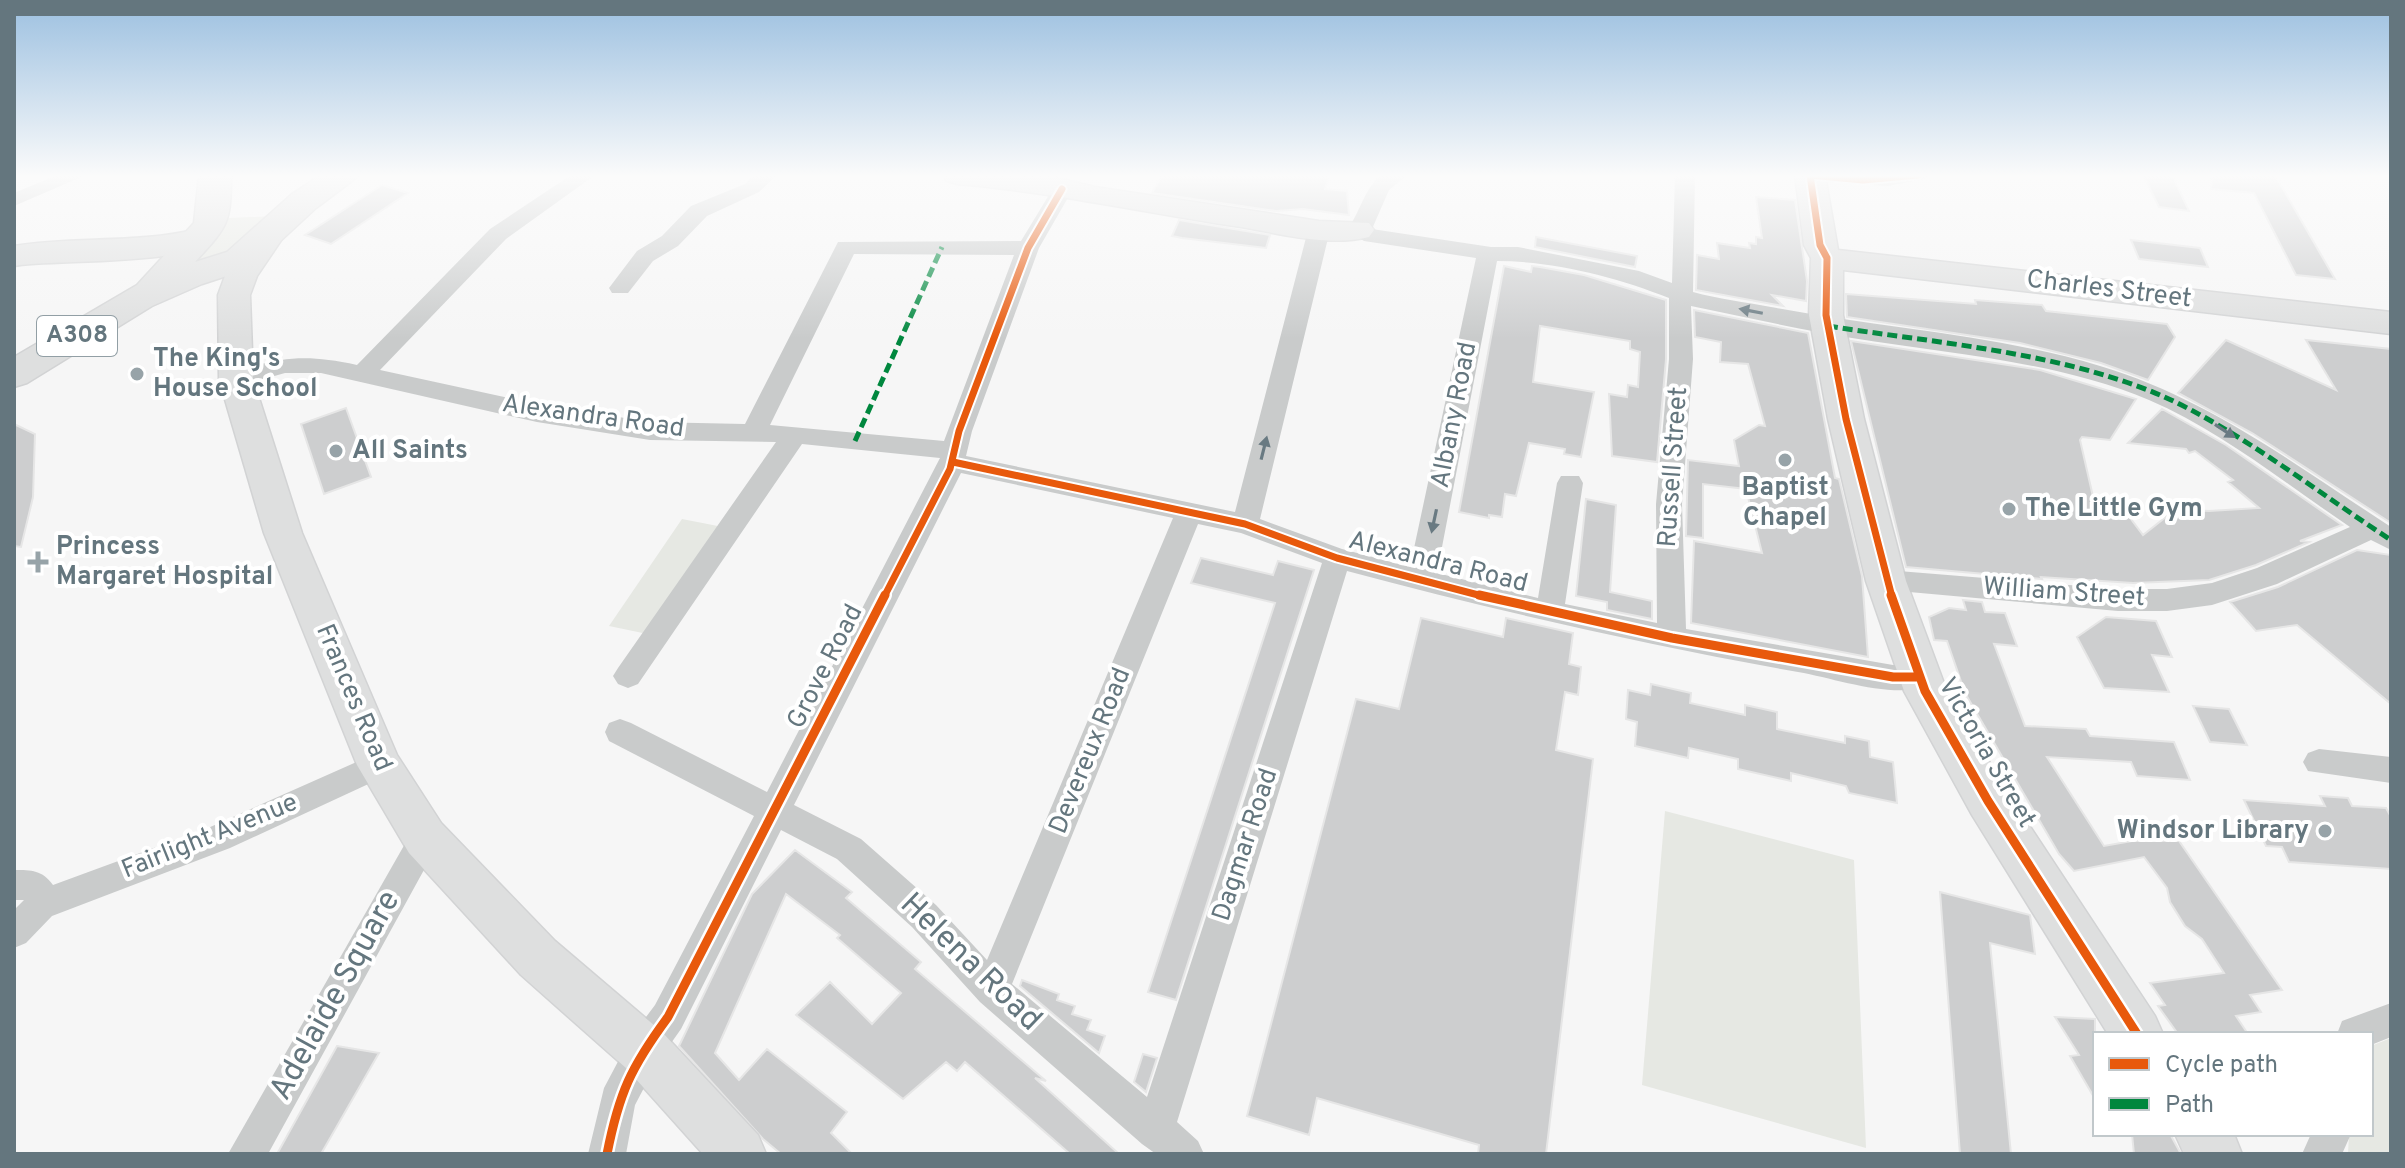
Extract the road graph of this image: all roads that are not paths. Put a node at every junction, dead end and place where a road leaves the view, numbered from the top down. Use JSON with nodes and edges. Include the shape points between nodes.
{"nodes":[{"id":1,"x":208,"y":230,"type":"edge"},
{"id":2,"x":276,"y":230,"type":"edge"},
{"id":3,"x":505,"y":230,"type":"edge"},
{"id":4,"x":681,"y":230,"type":"edge"},
{"id":5,"x":1033,"y":230,"type":"edge"},
{"id":6,"x":1319,"y":230,"type":"joint"},
{"id":7,"x":1358,"y":230,"type":"joint"},
{"id":8,"x":1684,"y":230,"type":"edge"},
{"id":9,"x":1818,"y":230,"type":"edge"},
{"id":10,"x":268,"y":236,"type":"junction"},
{"id":11,"x":1028,"y":248,"type":"junction"},
{"id":12,"x":1491,"y":254,"type":"junction"},
{"id":13,"x":14,"y":256,"type":"edge"},
{"id":14,"x":192,"y":257,"type":"junction"},
{"id":15,"x":1827,"y":258,"type":"junction"},
{"id":16,"x":620,"y":288,"type":"dead end"},
{"id":17,"x":1682,"y":295,"type":"junction"},
{"id":18,"x":232,"y":317,"type":"junction"},
{"id":19,"x":2391,"y":323,"type":"edge"},
{"id":20,"x":1828,"y":326,"type":"junction"},
{"id":21,"x":363,"y":373,"type":"junction"},
{"id":22,"x":14,"y":374,"type":"edge"},
{"id":23,"x":236,"y":379,"type":"junction"},
{"id":24,"x":753,"y":434,"type":"junction"},
{"id":25,"x":795,"y":434,"type":"junction"},
{"id":26,"x":954,"y":457,"type":"junction"},
{"id":27,"x":1570,"y":483,"type":"dead end"},
{"id":28,"x":1189,"y":512,"type":"junction"},
{"id":29,"x":1245,"y":524,"type":"junction"},
{"id":30,"x":2382,"y":534,"type":"edge"},
{"id":31,"x":1337,"y":558,"type":"junction"},
{"id":32,"x":1422,"y":578,"type":"junction"},
{"id":33,"x":1886,"y":581,"type":"junction"},
{"id":34,"x":1550,"y":612,"type":"junction"},
{"id":35,"x":1672,"y":638,"type":"junction"},
{"id":36,"x":628,"y":676,"type":"dead end"},
{"id":37,"x":1920,"y":677,"type":"junction"},
{"id":38,"x":620,"y":732,"type":"dead end"},
{"id":39,"x":2319,"y":762,"type":"dead end"},
{"id":40,"x":379,"y":765,"type":"junction"},
{"id":41,"x":2391,"y":770,"type":"edge"},
{"id":42,"x":775,"y":808,"type":"junction"},
{"id":43,"x":425,"y":838,"type":"junction"},
{"id":44,"x":27,"y":895,"type":"edge"},
{"id":45,"x":14,"y":932,"type":"edge"},
{"id":46,"x":992,"y":990,"type":"junction"},
{"id":47,"x":2391,"y":1020,"type":"edge"},
{"id":48,"x":2136,"y":1032,"type":"edge"},
{"id":49,"x":2360,"y":1032,"type":"edge"},
{"id":50,"x":644,"y":1050,"type":"junction"},
{"id":51,"x":1155,"y":1131,"type":"junction"},
{"id":52,"x":2203,"y":1136,"type":"edge"},
{"id":53,"x":2331,"y":1136,"type":"edge"},
{"id":54,"x":247,"y":1154,"type":"edge"},
{"id":55,"x":607,"y":1154,"type":"edge"},
{"id":56,"x":739,"y":1154,"type":"edge"},
{"id":57,"x":1185,"y":1154,"type":"edge"},
{"id":58,"x":2215,"y":1154,"type":"edge"},
{"id":59,"x":2321,"y":1154,"type":"edge"}],
"edges":[{"from":1,"to":14,"type":"main road"},
{"from":2,"to":10,"type":"main road","number":"A308"},
{"from":3,"to":21,"type":"street"},
{"from":4,"to":16,"type":"street","via":[[645,256]]},
{"from":5,"to":11,"type":"street","name":"Grove Road"},
{"from":6,"to":7,"type":"street"},
{"from":29,"to":6,"type":"street","one_way":true},
{"from":7,"to":12,"type":"street","via":[[1380,239]]},
{"from":8,"to":17,"type":"street","name":"Russell Street"},
{"from":9,"to":15,"type":"street","name":"Victoria Street"},
{"from":10,"to":14,"type":"main road","number":"A308","via":[[239,260]]},
{"from":10,"to":18,"type":"street","via":[[241,276]]},
{"from":11,"to":24,"type":"street","via":[[846,247]]},
{"from":11,"to":26,"type":"street","name":"Grove Road"},
{"from":12,"to":17,"type":"street","via":[[1518,254],[1630,276]]},
{"from":12,"to":32,"type":"street","name":"Albany Road","one_way":true,"via":[[1485,261]]},
{"from":13,"to":14,"type":"street","via":[[44,249],[136,249]]},
{"from":14,"to":18,"type":"street","name":"Frances Road","via":[[218,285],[223,307]]},
{"from":14,"to":22,"type":"main road","number":"A308","via":[[139,298]]},
{"from":15,"to":19,"type":"street","name":"Charles Street"},
{"from":15,"to":20,"type":"street","name":"Victoria Street"},
{"from":20,"to":17,"type":"street","one_way":true},
{"from":17,"to":35,"type":"street","name":"Russell Street","via":[[1669,504]]},
{"from":18,"to":23,"type":"street","name":"Frances Road"},
{"from":20,"to":30,"type":"street","one_way":true,"via":[[2048,361],[2157,394],[2195,412]]},
{"from":20,"to":33,"type":"street","name":"Victoria Street"},
{"from":21,"to":23,"type":"street","name":"Alexandra Road","via":[[284,365]]},
{"from":21,"to":24,"type":"street","name":"Alexandra Road","via":[[537,413],[636,429]]},
{"from":23,"to":40,"type":"street","name":"Frances Road","via":[[283,533]]},
{"from":24,"to":25,"type":"street","name":"Alexandra Road"},
{"from":25,"to":26,"type":"street","name":"Alexandra Road"},
{"from":25,"to":36,"type":"street"},
{"from":26,"to":28,"type":"street","name":"Alexandra Road"},
{"from":26,"to":42,"type":"street","name":"Grove Road"},
{"from":27,"to":34,"type":"street"},
{"from":28,"to":29,"type":"street","name":"Alexandra Road"},
{"from":28,"to":46,"type":"street","name":"Devereux Road"},
{"from":29,"to":31,"type":"street","name":"Alexandra Road"},
{"from":30,"to":33,"type":"street","name":"William Street","via":[[2212,594],[2167,600]]},
{"from":31,"to":32,"type":"street","name":"Alexandra Road"},
{"from":31,"to":51,"type":"street","name":"Dagmar Road"},
{"from":32,"to":34,"type":"street","name":"Alexandra Road"},
{"from":33,"to":37,"type":"street","name":"Victoria Street"},
{"from":34,"to":35,"type":"street","name":"Alexandra Road"},
{"from":35,"to":37,"type":"street","name":"Alexandra Road","via":[[1893,677]]},
{"from":37,"to":48,"type":"street","name":"Victoria Street","via":[[1988,801]]},
{"from":38,"to":42,"type":"street","name":"Helena Road"},
{"from":39,"to":41,"type":"street"},
{"from":40,"to":43,"type":"street","name":"Frances Road"},
{"from":40,"to":44,"type":"street","name":"Fairlight Avenue","via":[[219,838]]},
{"from":42,"to":46,"type":"street","name":"Helena Road","via":[[849,849],[924,916]]},
{"from":42,"to":50,"type":"street","name":"Grove Road","via":[[668,1017]]},
{"from":43,"to":50,"type":"street","name":"Frances Road","via":[[538,958]]},
{"from":43,"to":54,"type":"street","name":"Adelaide Square"},
{"from":44,"to":45,"type":"street","name":"Fairlight Avenue","via":[[29,921]]},
{"from":46,"to":51,"type":"street","name":"Helena Road"},
{"from":47,"to":49,"type":"street"},
{"from":50,"to":55,"type":"street","name":"Grove Road","via":[[617,1101]]},
{"from":50,"to":56,"type":"street","name":"Frances Road"},
{"from":51,"to":57,"type":"street","name":"Helena Road"},
{"from":52,"to":58,"type":"street"},
{"from":53,"to":59,"type":"street"}]}
